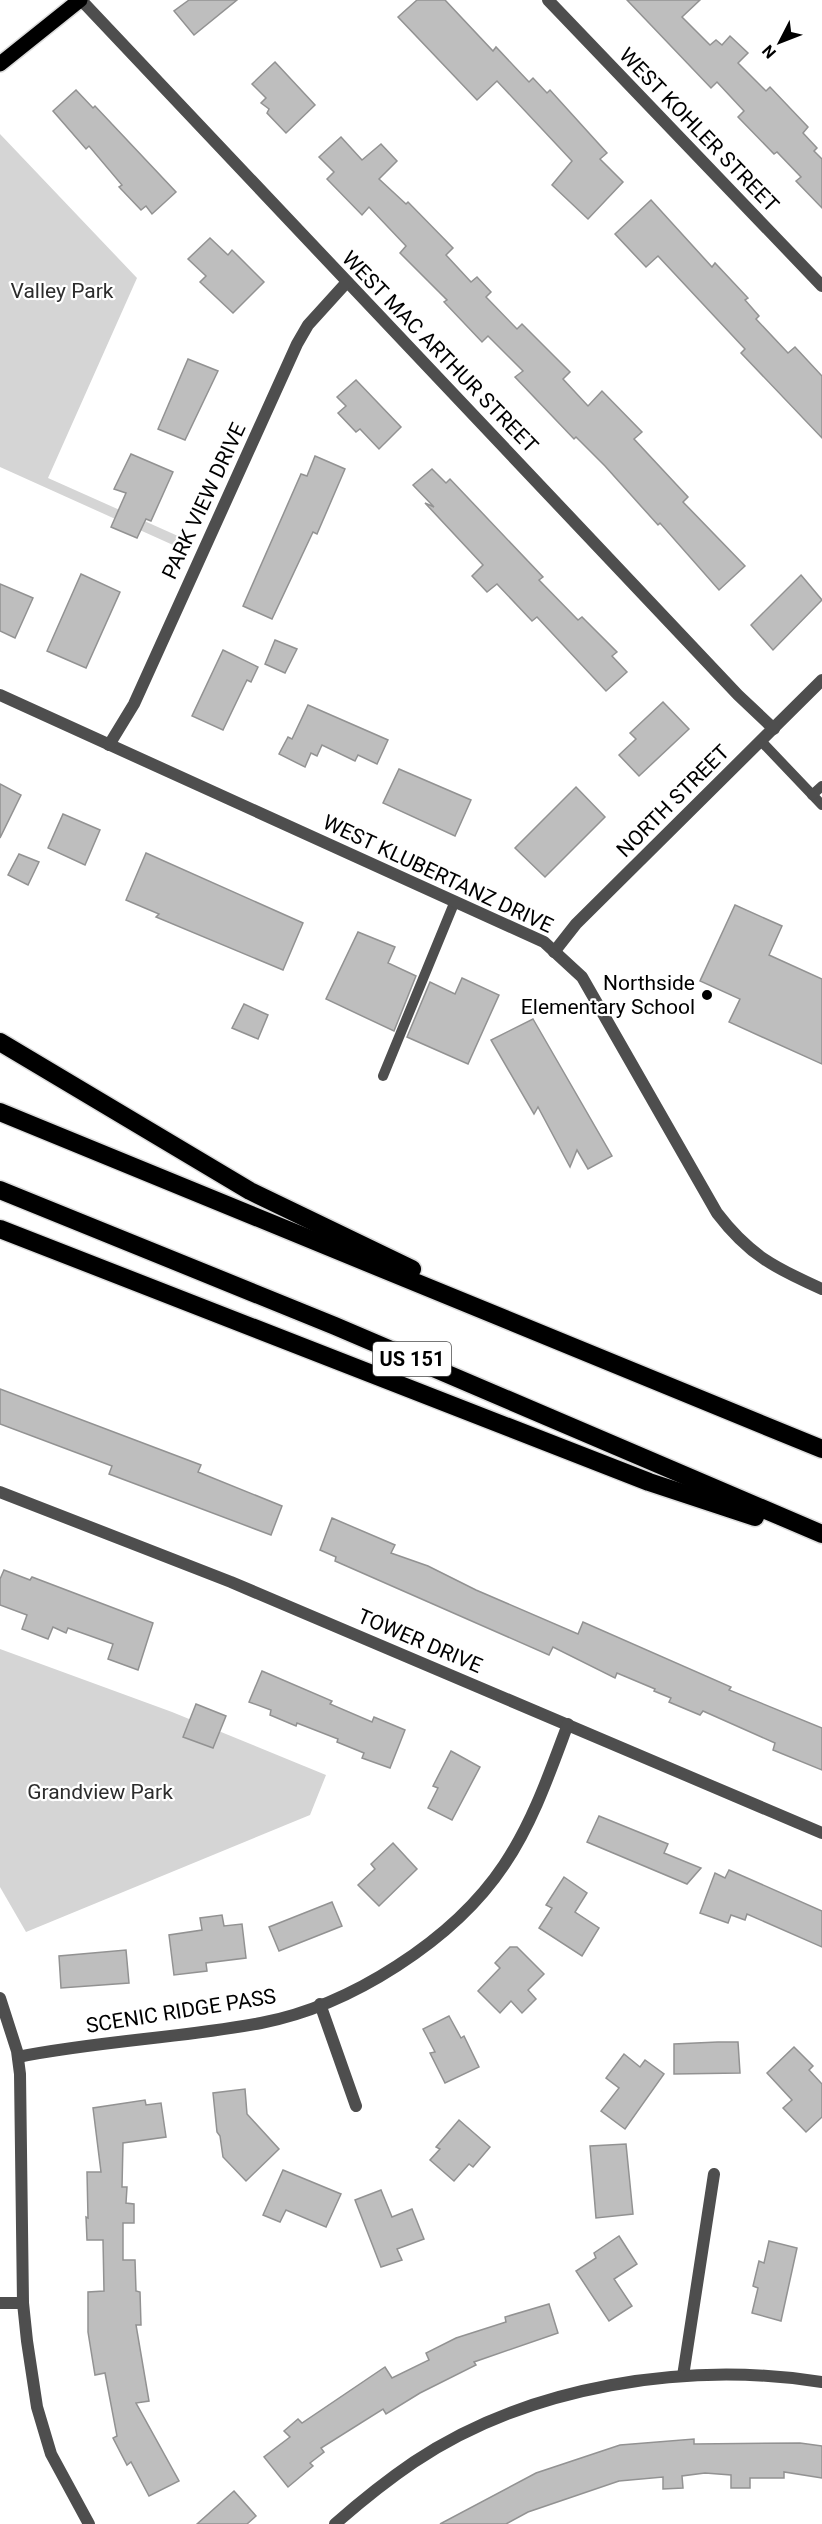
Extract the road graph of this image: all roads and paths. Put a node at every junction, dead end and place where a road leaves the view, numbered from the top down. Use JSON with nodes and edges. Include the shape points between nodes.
{"nodes":[{"id":1,"x":80,"y":0,"type":"edge"},
{"id":2,"x":548,"y":0,"type":"edge"},
{"id":3,"x":0,"y":64,"type":"edge"},
{"id":4,"x":347,"y":282,"type":"junction"},
{"id":5,"x":822,"y":286,"type":"edge"},
{"id":6,"x":822,"y":680,"type":"edge"},
{"id":7,"x":0,"y":695,"type":"edge"},
{"id":8,"x":774,"y":729,"type":"junction"},
{"id":9,"x":761,"y":741,"type":"junction"},
{"id":10,"x":109,"y":745,"type":"junction"},
{"id":11,"x":822,"y":786,"type":"edge"},
{"id":12,"x":812,"y":795,"type":"junction"},
{"id":13,"x":822,"y":805,"type":"edge"},
{"id":14,"x":455,"y":901,"type":"junction"},
{"id":15,"x":554,"y":952,"type":"junction"},
{"id":16,"x":0,"y":1042,"type":"edge"},
{"id":17,"x":383,"y":1076,"type":"dead end"},
{"id":18,"x":0,"y":1112,"type":"edge"},
{"id":19,"x":0,"y":1190,"type":"edge"},
{"id":20,"x":0,"y":1229,"type":"edge"},
{"id":21,"x":822,"y":1289,"type":"edge"},
{"id":22,"x":642,"y":1375,"type":"junction"},
{"id":23,"x":822,"y":1449,"type":"edge"},
{"id":24,"x":0,"y":1492,"type":"edge"},
{"id":25,"x":822,"y":1534,"type":"edge"},
{"id":26,"x":822,"y":1539,"type":"edge"},
{"id":27,"x":568,"y":1724,"type":"junction"},
{"id":28,"x":822,"y":1833,"type":"edge"},
{"id":29,"x":0,"y":1998,"type":"edge"},
{"id":30,"x":320,"y":2004,"type":"junction"},
{"id":31,"x":18,"y":2057,"type":"junction"},
{"id":32,"x":356,"y":2106,"type":"dead end"},
{"id":33,"x":714,"y":2175,"type":"dead end"},
{"id":34,"x":23,"y":2302,"type":"junction"},
{"id":35,"x":0,"y":2304,"type":"edge"},
{"id":36,"x":683,"y":2376,"type":"junction"},
{"id":37,"x":822,"y":2382,"type":"edge"},
{"id":38,"x":89,"y":2524,"type":"edge"},
{"id":39,"x":334,"y":2524,"type":"edge"}],
"edges":[{"from":1,"to":3,"type":"main road"},
{"from":1,"to":4,"type":"street","name":"WEST MAC ARTHUR STREET"},
{"from":2,"to":5,"type":"street","name":"WEST KOHLER STREET"},
{"from":4,"to":8,"type":"street","name":"WEST MAC ARTHUR STREET"},
{"from":4,"to":10,"type":"street","name":"PARK VIEW DRIVE","via":[[308,325],[297,344],[134,704]]},
{"from":6,"to":8,"type":"street","name":"NORTH STREET"},
{"from":7,"to":10,"type":"street","name":"WEST KLUBERTANZ DRIVE"},
{"from":8,"to":9,"type":"street","name":"NORTH STREET"},
{"from":9,"to":12,"type":"lane"},
{"from":9,"to":15,"type":"street","name":"NORTH STREET","via":[[576,924]]},
{"from":10,"to":14,"type":"street","name":"WEST KLUBERTANZ DRIVE"},
{"from":11,"to":12,"type":"lane"},
{"from":12,"to":13,"type":"lane"},
{"from":14,"to":15,"type":"street","name":"WEST KLUBERTANZ DRIVE","via":[[544,942]]},
{"from":14,"to":17,"type":"lane"},
{"from":15,"to":21,"type":"street","name":"WEST KLUBERTANZ DRIVE","via":[[582,976],[717,1213],[731,1231],[761,1259]]},
{"from":16,"to":22,"type":"highway","via":[[250,1191]]},
{"from":18,"to":22,"type":"highway"},
{"from":19,"to":25,"type":"highway","number":"US 151","via":[[346,1330]]},
{"from":20,"to":26,"type":"highway","via":[[649,1482]]},
{"from":22,"to":23,"type":"highway"},
{"from":24,"to":27,"type":"street","name":"TOWER DRIVE","via":[[231,1582]]},
{"from":27,"to":28,"type":"street","name":"TOWER DRIVE"},
{"from":27,"to":30,"type":"street","name":"SCENIC RIDGE PASS","via":[[529,1820],[505,1864],[483,1892],[444,1930],[386,1974],[345,1996]]},
{"from":29,"to":31,"type":"street"},
{"from":30,"to":31,"type":"street","name":"SCENIC RIDGE PASS","via":[[263,2022]]},
{"from":30,"to":32,"type":"street"},
{"from":31,"to":34,"type":"street"},
{"from":33,"to":36,"type":"street"},
{"from":34,"to":35,"type":"street"},
{"from":34,"to":38,"type":"street","via":[[37,2407],[51,2454]]},
{"from":36,"to":37,"type":"street","via":[[726,2374]]},
{"from":36,"to":39,"type":"street","via":[[593,2389],[540,2403],[468,2432],[415,2461]]}]}
